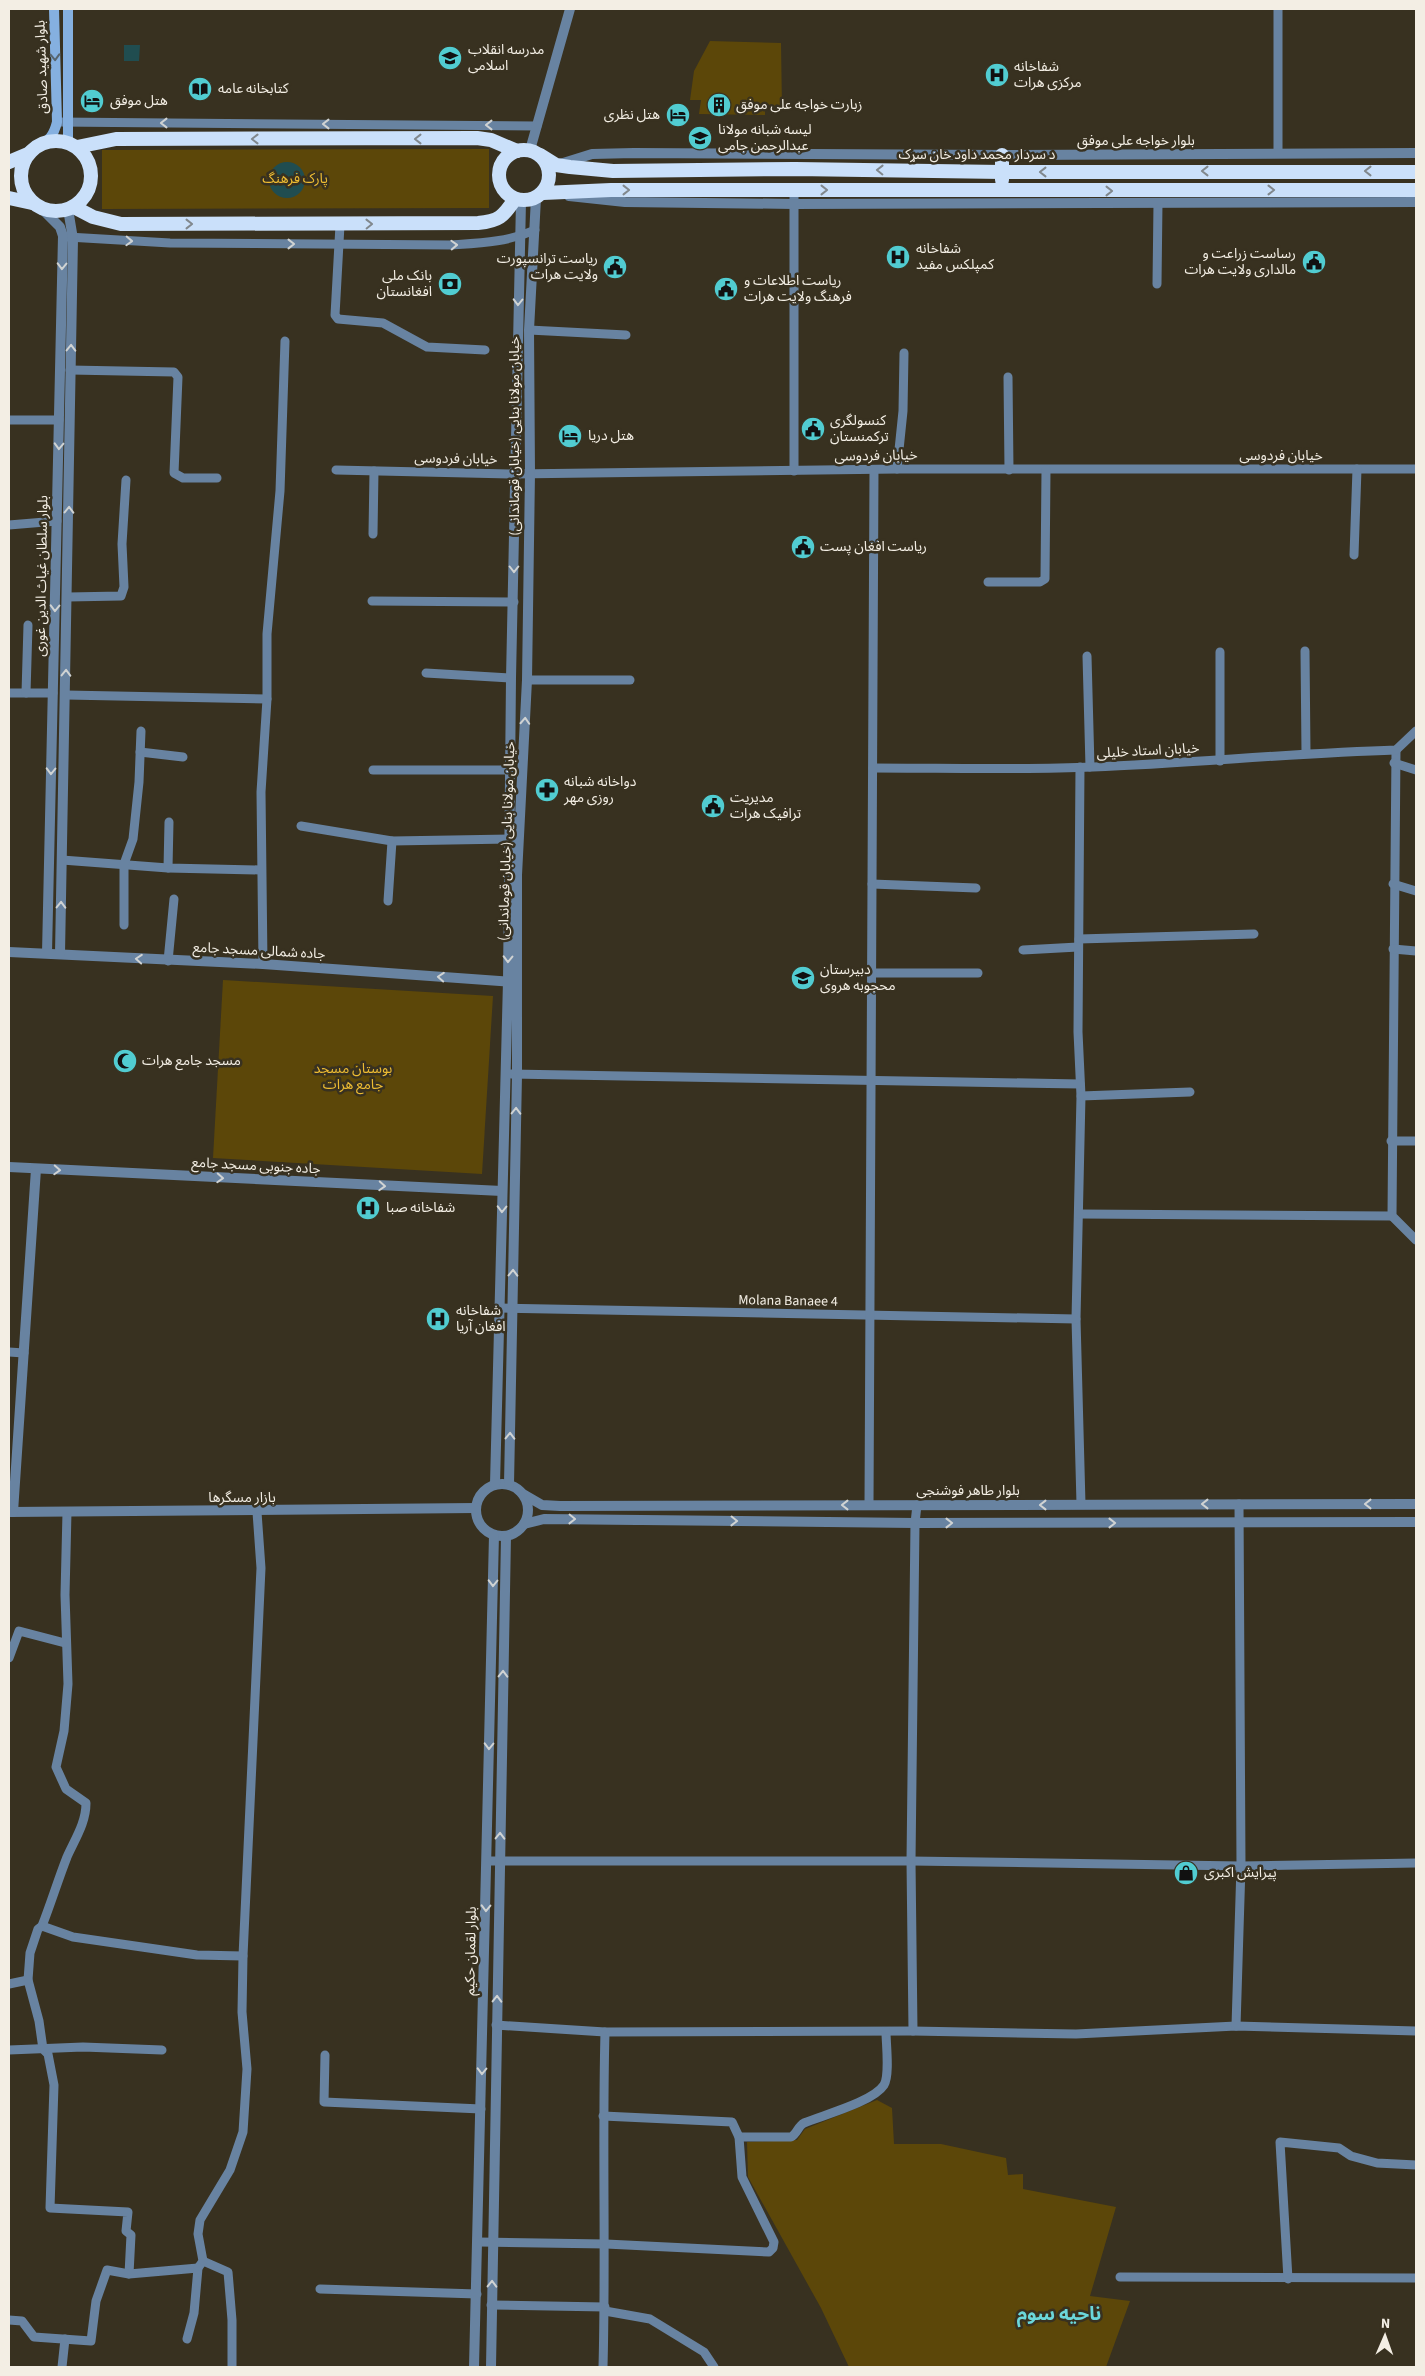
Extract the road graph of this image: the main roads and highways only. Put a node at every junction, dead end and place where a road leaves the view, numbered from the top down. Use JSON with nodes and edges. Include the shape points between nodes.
{"nodes":[{"id":1,"x":54,"y":9,"type":"edge"},
{"id":2,"x":68,"y":9,"type":"edge"},
{"id":3,"x":72,"y":145,"type":"junction"},
{"id":4,"x":34,"y":150,"type":"junction"},
{"id":5,"x":529,"y":152,"type":"junction"},
{"id":6,"x":1002,"y":156,"type":"road end"},
{"id":7,"x":9,"y":162,"type":"edge"},
{"id":8,"x":1002,"y":172,"type":"junction"},
{"id":9,"x":1416,"y":172,"type":"edge"},
{"id":10,"x":1416,"y":190,"type":"edge"},
{"id":11,"x":1002,"y":191,"type":"junction"},
{"id":12,"x":545,"y":195,"type":"junction"},
{"id":13,"x":9,"y":198,"type":"edge"},
{"id":14,"x":518,"y":200,"type":"junction"},
{"id":15,"x":36,"y":205,"type":"junction"},
{"id":16,"x":71,"y":208,"type":"junction"}],
"edges":[{"from":1,"to":4,"type":"main road","name":"بلوار شهید صادق","one_way":true,"via":[[57,122],[47,142]]},
{"from":2,"to":3,"type":"main road","name":"بلوار شهید صادق"},
{"from":3,"to":4,"type":"highway","via":[[53,141]]},
{"from":5,"to":3,"type":"highway","name":"د سردار محمد داود خان سړک","one_way":true,"via":[[477,138],[116,139]]},
{"from":3,"to":16,"type":"highway","via":[[88,161],[92,178],[83,199]]},
{"from":4,"to":7,"type":"highway"},
{"from":4,"to":15,"type":"highway","via":[[22,168],[21,184]]},
{"from":8,"to":5,"type":"highway","name":"د سردار محمد داود خان سړک","one_way":true,"via":[[583,170],[556,165]]},
{"from":5,"to":12,"type":"highway","via":[[548,167],[550,174]]},
{"from":5,"to":14,"type":"highway","via":[[505,158],[501,164],[498,178],[504,191]]},
{"from":6,"to":8,"type":"highway"},
{"from":9,"to":8,"type":"highway","name":"د سردار محمد داود خان سړک","one_way":true},
{"from":8,"to":11,"type":"highway"},
{"from":11,"to":10,"type":"highway","one_way":true},
{"from":12,"to":11,"type":"highway","one_way":true,"via":[[612,190],[794,197]]},
{"from":12,"to":14,"type":"highway"},
{"from":13,"to":15,"type":"highway"},
{"from":16,"to":14,"type":"highway","one_way":true,"via":[[121,224],[340,225],[494,222]]},
{"from":15,"to":16,"type":"highway","via":[[59,212]]}]}
